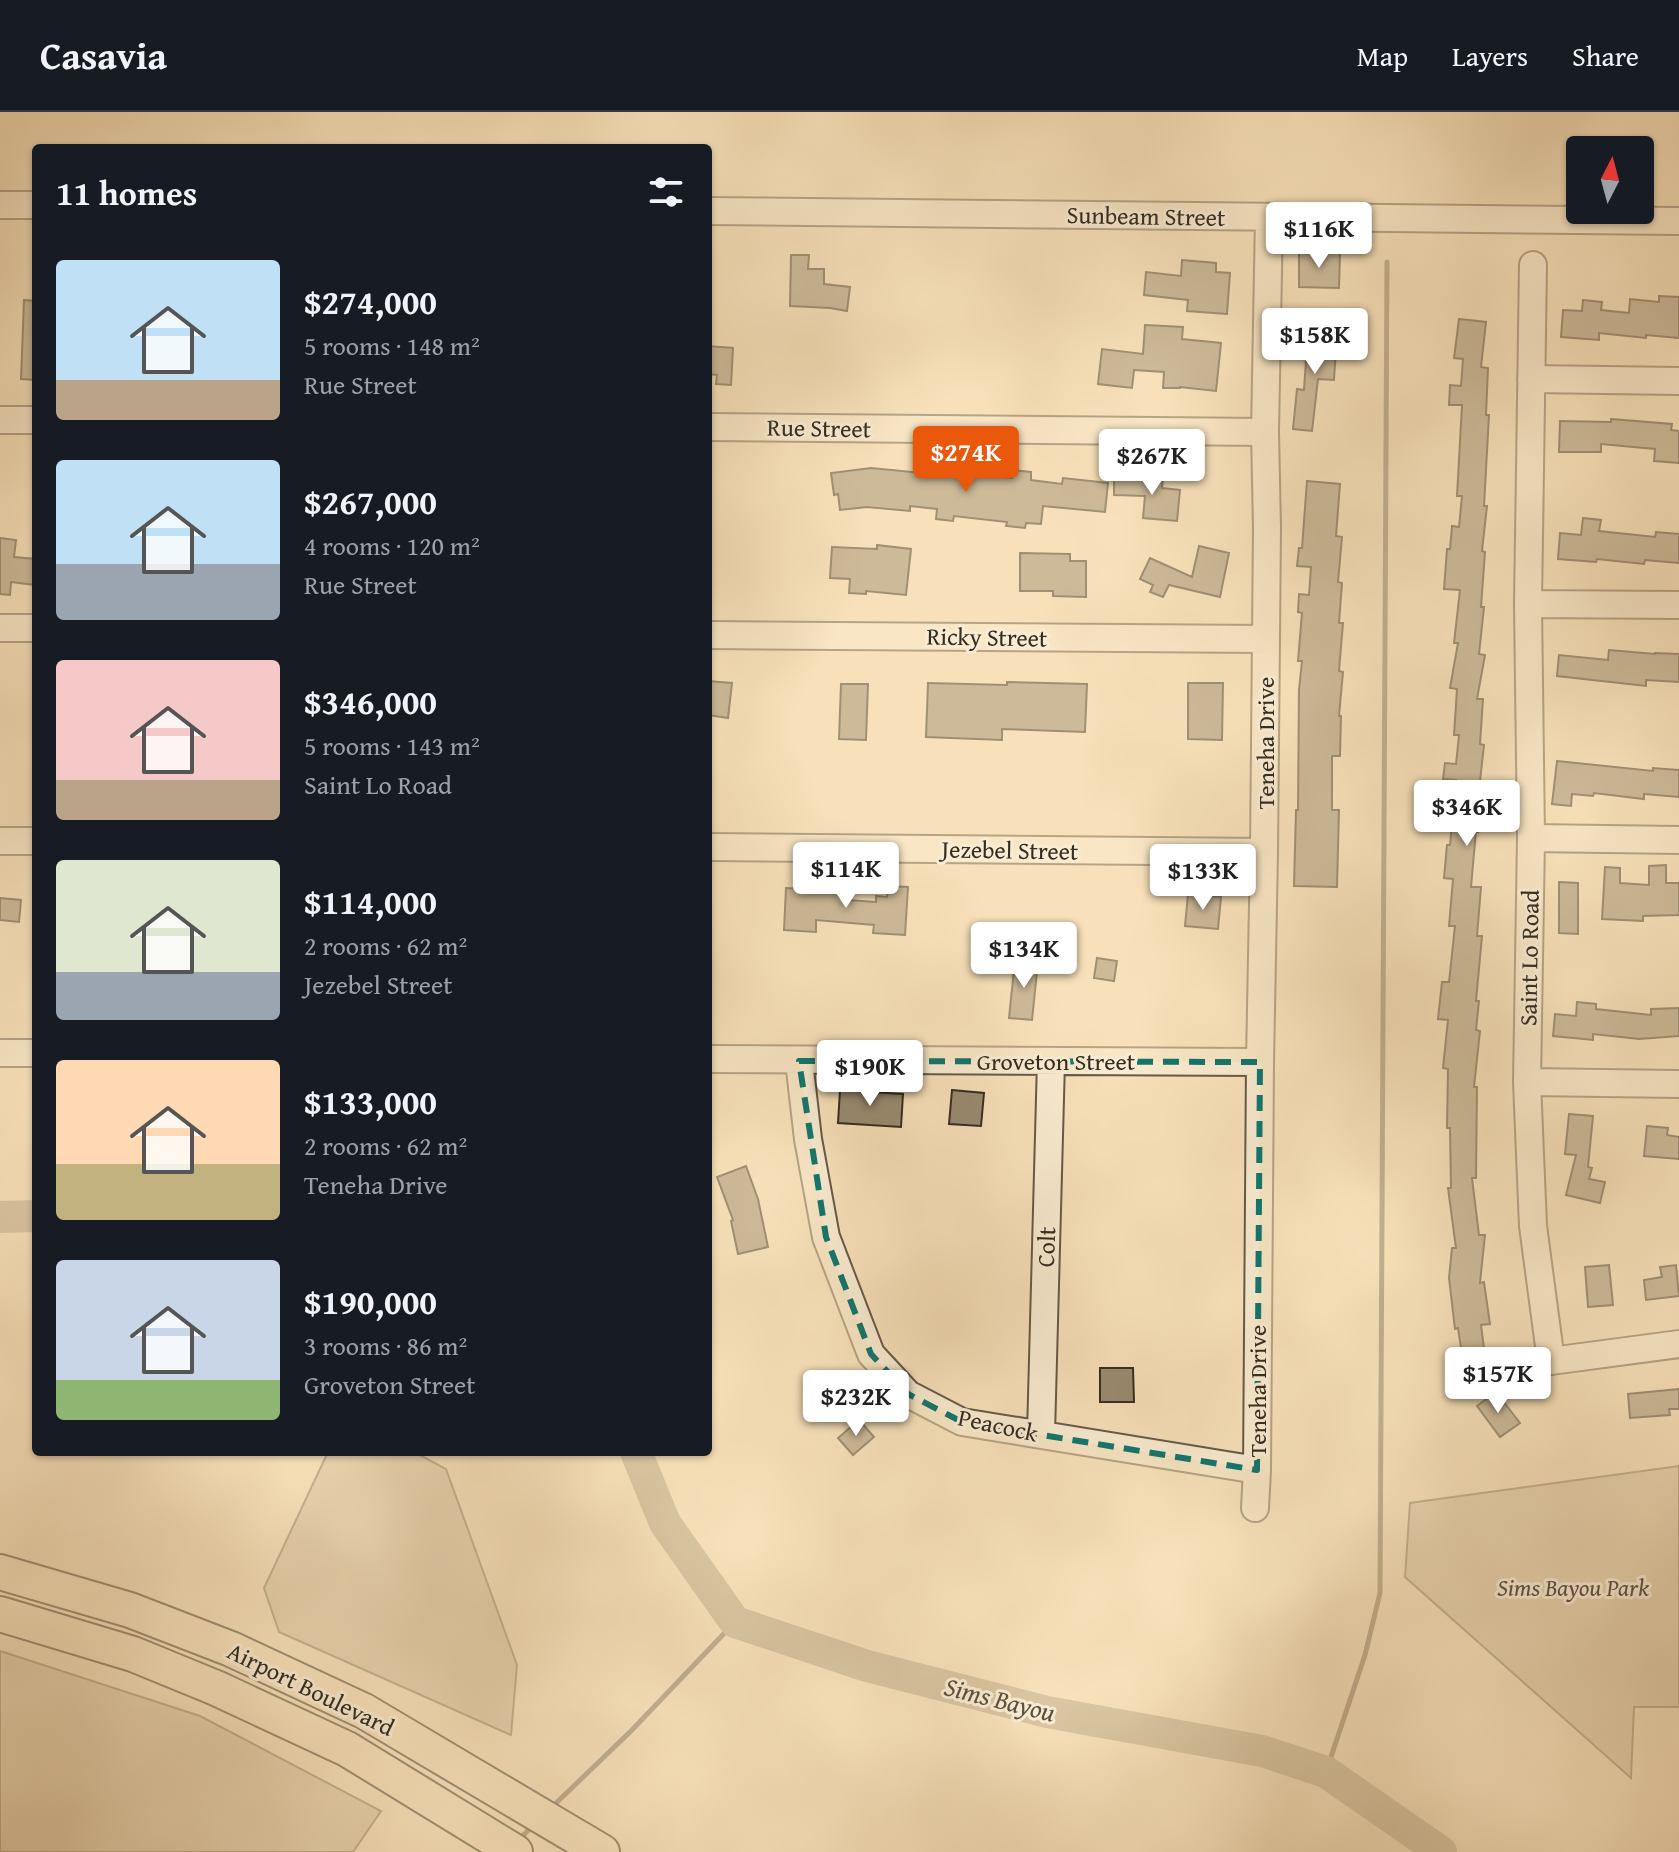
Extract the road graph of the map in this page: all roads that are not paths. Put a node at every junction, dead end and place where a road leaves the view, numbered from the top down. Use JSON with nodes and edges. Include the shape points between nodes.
{"nodes":[{"id":1,"x":0,"y":205,"type":"edge"},
{"id":2,"x":32,"y":205,"type":"edge"},
{"id":3,"x":712,"y":211,"type":"edge"},
{"id":4,"x":1269,"y":217,"type":"junction"},
{"id":5,"x":1679,"y":221,"type":"edge"},
{"id":6,"x":1533,"y":265,"type":"dead end"},
{"id":7,"x":1531,"y":379,"type":"junction"},
{"id":8,"x":1679,"y":381,"type":"edge"},
{"id":9,"x":0,"y":420,"type":"edge"},
{"id":10,"x":32,"y":420,"type":"edge"},
{"id":11,"x":712,"y":427,"type":"edge"},
{"id":12,"x":1265,"y":432,"type":"junction"},
{"id":13,"x":1528,"y":604,"type":"junction"},
{"id":14,"x":1679,"y":605,"type":"edge"},
{"id":15,"x":0,"y":628,"type":"edge"},
{"id":16,"x":32,"y":628,"type":"edge"},
{"id":17,"x":712,"y":635,"type":"edge"},
{"id":18,"x":1266,"y":639,"type":"junction"},
{"id":19,"x":1531,"y":838,"type":"junction"},
{"id":20,"x":1679,"y":840,"type":"edge"},
{"id":21,"x":0,"y":841,"type":"edge"},
{"id":22,"x":32,"y":841,"type":"edge"},
{"id":23,"x":712,"y":847,"type":"edge"},
{"id":24,"x":1264,"y":852,"type":"junction"},
{"id":25,"x":0,"y":1053,"type":"edge"},
{"id":26,"x":32,"y":1053,"type":"edge"},
{"id":27,"x":712,"y":1059,"type":"edge"},
{"id":28,"x":799,"y":1061,"type":"junction"},
{"id":29,"x":1051,"y":1061,"type":"junction"},
{"id":30,"x":1260,"y":1062,"type":"junction"},
{"id":31,"x":1527,"y":1082,"type":"junction"},
{"id":32,"x":1679,"y":1084,"type":"edge"},
{"id":33,"x":1679,"y":1344,"type":"edge"},
{"id":34,"x":1041,"y":1434,"type":"junction"},
{"id":35,"x":1257,"y":1470,"type":"junction"},
{"id":36,"x":1255,"y":1508,"type":"dead end"},
{"id":37,"x":0,"y":1572,"type":"edge"},
{"id":38,"x":0,"y":1614,"type":"edge"},
{"id":39,"x":231,"y":1649,"type":"junction"},
{"id":40,"x":216,"y":1688,"type":"junction"},
{"id":41,"x":592,"y":1846,"type":"edge"},
{"id":42,"x":515,"y":1852,"type":"edge"}],
"edges":[{"from":1,"to":2,"type":"street"},
{"from":3,"to":4,"type":"street","name":"Sunbeam Street"},
{"from":4,"to":5,"type":"street","name":"Sunbeam Street"},
{"from":4,"to":12,"type":"street","name":"Teneha Drive"},
{"from":6,"to":7,"type":"street","name":"Saint Lo Road"},
{"from":7,"to":8,"type":"street"},
{"from":7,"to":13,"type":"street","name":"Saint Lo Road"},
{"from":9,"to":10,"type":"street"},
{"from":11,"to":12,"type":"street","name":"Rue Street"},
{"from":12,"to":18,"type":"street","name":"Teneha Drive"},
{"from":13,"to":14,"type":"street"},
{"from":13,"to":19,"type":"street","name":"Saint Lo Road"},
{"from":15,"to":16,"type":"street"},
{"from":17,"to":18,"type":"street","name":"Ricky Street"},
{"from":18,"to":24,"type":"street","name":"Teneha Drive"},
{"from":19,"to":20,"type":"street"},
{"from":19,"to":31,"type":"street","name":"Saint Lo Road"},
{"from":21,"to":22,"type":"street"},
{"from":23,"to":24,"type":"street","name":"Jezebel Street"},
{"from":24,"to":30,"type":"street","name":"Teneha Drive"},
{"from":25,"to":26,"type":"street"},
{"from":27,"to":28,"type":"street","name":"Groveton Street"},
{"from":28,"to":29,"type":"street","name":"Groveton Street"},
{"from":28,"to":34,"type":"street","name":"Peacock","via":[[826,1237],[871,1354],[908,1394],[962,1422]]},
{"from":29,"to":30,"type":"street","name":"Groveton Street"},
{"from":29,"to":34,"type":"street","name":"Colt"},
{"from":30,"to":35,"type":"street","name":"Teneha Drive"},
{"from":31,"to":32,"type":"street"},
{"from":31,"to":33,"type":"street","name":"Saint Lo Road","via":[[1533,1226],[1551,1361]]},
{"from":34,"to":35,"type":"street","name":"Peacock"},
{"from":35,"to":36,"type":"street","name":"Teneha Drive"},
{"from":37,"to":39,"type":"main road","name":"Airport Boulevard","via":[[130,1610]]},
{"from":38,"to":40,"type":"main road","name":"Airport Boulevard","via":[[133,1654]]},
{"from":39,"to":40,"type":"main road"},
{"from":39,"to":41,"type":"main road","name":"Airport Boulevard","via":[[364,1711]]},
{"from":40,"to":42,"type":"main road","name":"Airport Boulevard","via":[[347,1749]]}]}
